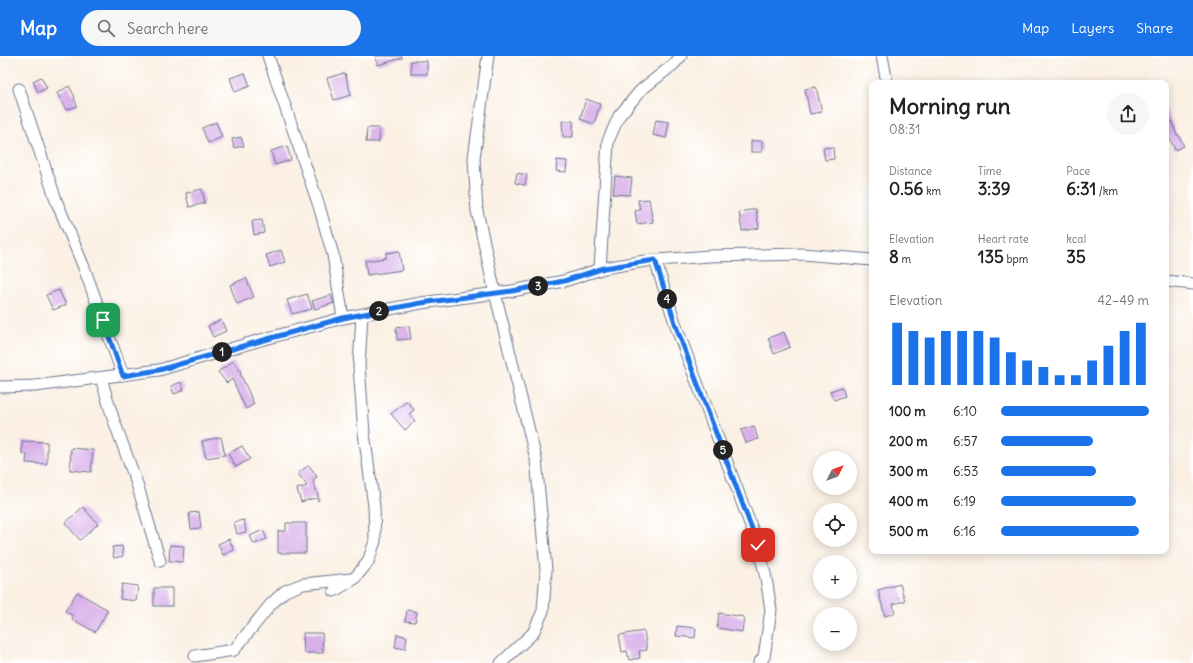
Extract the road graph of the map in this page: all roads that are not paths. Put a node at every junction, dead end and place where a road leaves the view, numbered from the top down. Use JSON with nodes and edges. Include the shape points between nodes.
{"nodes":[{"id":1,"x":268,"y":56,"type":"edge"},
{"id":2,"x":488,"y":56,"type":"edge"},
{"id":3,"x":682,"y":56,"type":"edge"},
{"id":4,"x":882,"y":56,"type":"edge"},
{"id":5,"x":886,"y":80,"type":"edge"},
{"id":6,"x":19,"y":89,"type":"dead end"},
{"id":7,"x":655,"y":260,"type":"junction"},
{"id":8,"x":869,"y":260,"type":"edge"},
{"id":9,"x":600,"y":270,"type":"junction"},
{"id":10,"x":1169,"y":281,"type":"edge"},
{"id":11,"x":1193,"y":284,"type":"edge"},
{"id":12,"x":495,"y":293,"type":"junction"},
{"id":13,"x":362,"y":315,"type":"junction"},
{"id":14,"x":343,"y":318,"type":"junction"},
{"id":15,"x":123,"y":376,"type":"junction"},
{"id":16,"x":101,"y":378,"type":"junction"},
{"id":17,"x":0,"y":387,"type":"edge"},
{"id":18,"x":160,"y":560,"type":"dead end"},
{"id":19,"x":354,"y":579,"type":"junction"},
{"id":20,"x":334,"y":591,"type":"dead end"},
{"id":21,"x":195,"y":656,"type":"dead end"},
{"id":22,"x":501,"y":663,"type":"edge"},
{"id":23,"x":759,"y":663,"type":"edge"}],
"edges":[{"from":1,"to":14,"type":"street","via":[[320,206],[333,255]]},
{"from":2,"to":12,"type":"street","via":[[474,158],[477,211]]},
{"from":3,"to":9,"type":"street","via":[[641,90],[619,116],[608,142]]},
{"from":4,"to":5,"type":"street"},
{"from":6,"to":15,"type":"street","via":[[56,200]]},
{"from":7,"to":8,"type":"street","via":[[803,254]]},
{"from":7,"to":9,"type":"street"},
{"from":7,"to":23,"type":"street","via":[[677,329],[758,545],[771,610],[764,657]]},
{"from":9,"to":12,"type":"street","via":[[564,281]]},
{"from":10,"to":11,"type":"street"},
{"from":12,"to":13,"type":"street","via":[[421,303]]},
{"from":12,"to":22,"type":"street","via":[[536,459],[546,570],[543,611],[533,633]]},
{"from":13,"to":14,"type":"street"},
{"from":13,"to":19,"type":"street","via":[[359,366],[364,433],[374,506],[375,541],[368,562]]},
{"from":14,"to":15,"type":"street","via":[[159,370]]},
{"from":15,"to":16,"type":"street"},
{"from":16,"to":17,"type":"street","via":[[36,386]]},
{"from":16,"to":18,"type":"street"},
{"from":19,"to":20,"type":"street"},
{"from":19,"to":21,"type":"street","via":[[303,584],[285,591],[271,604],[234,650]]}]}
